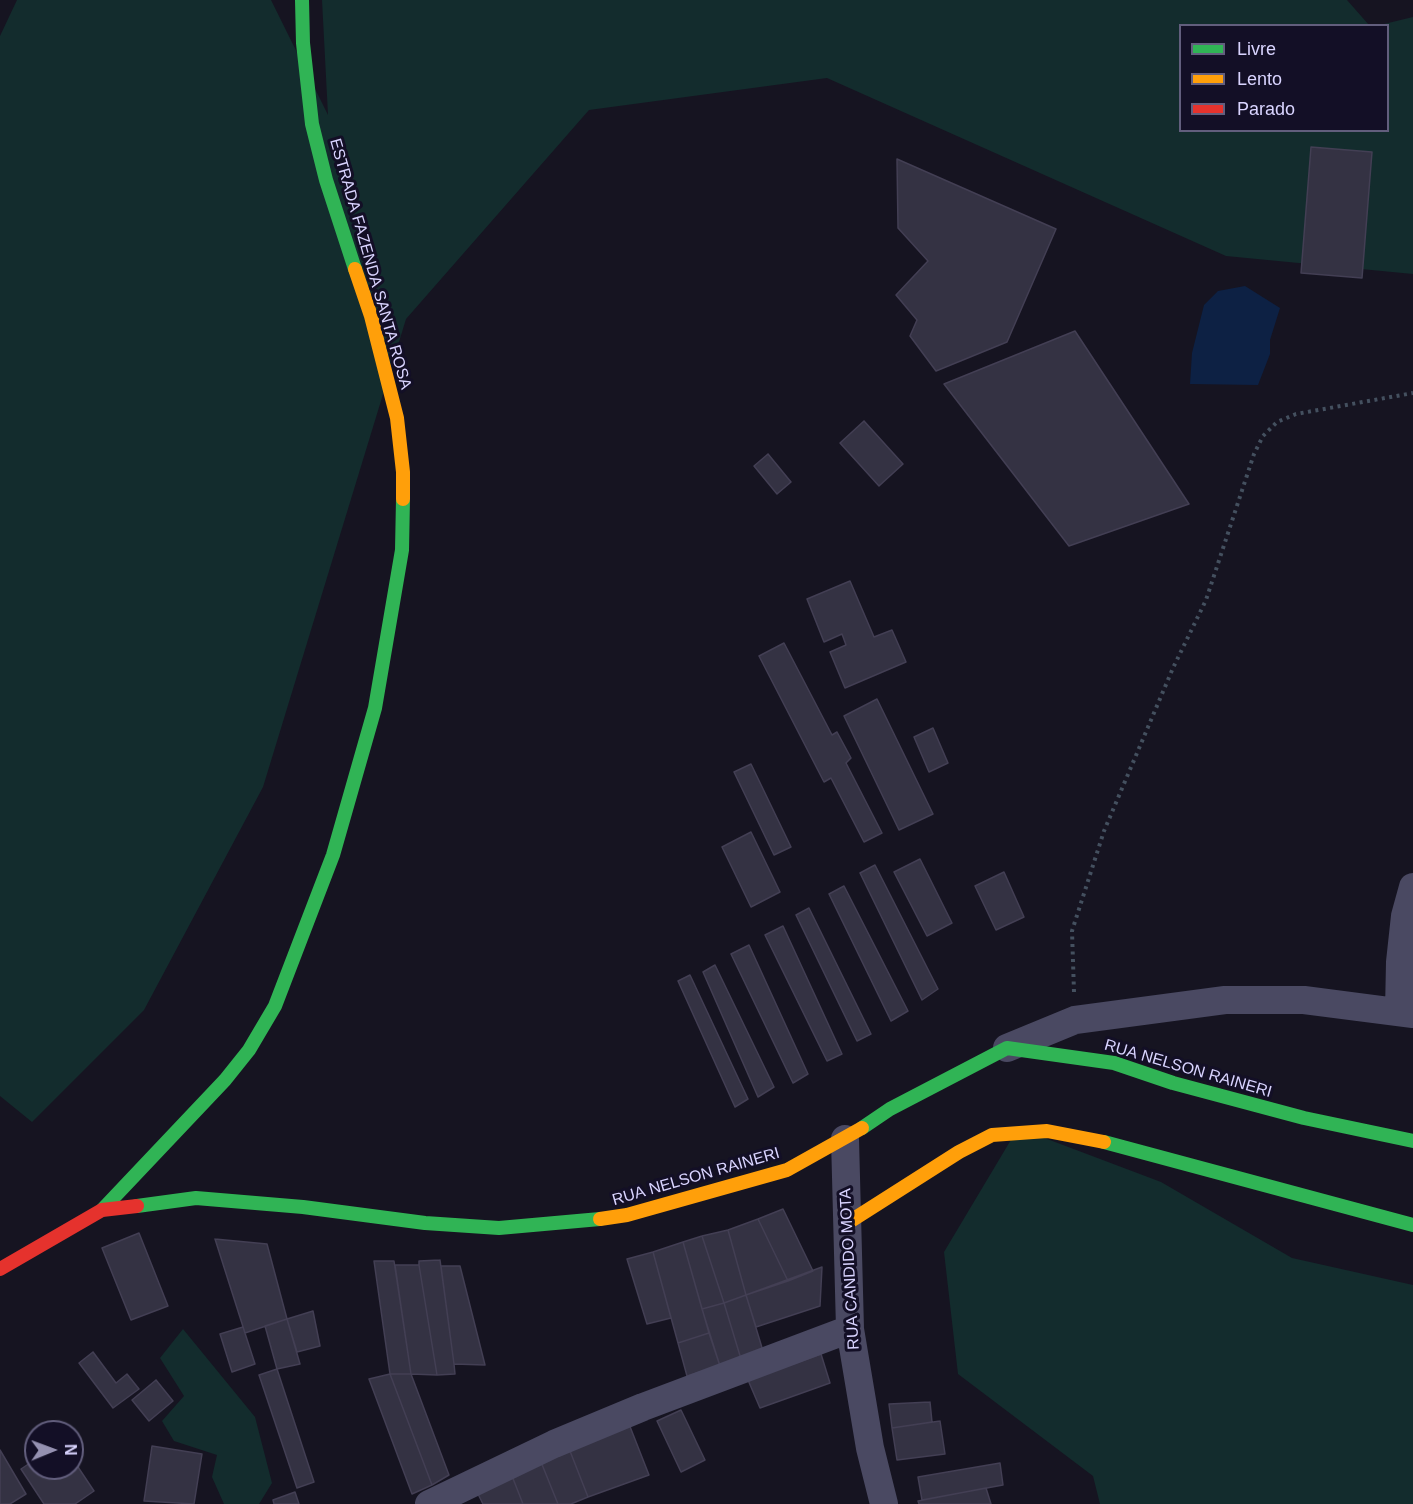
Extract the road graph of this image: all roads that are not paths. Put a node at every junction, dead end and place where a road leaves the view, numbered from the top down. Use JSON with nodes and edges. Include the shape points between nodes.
{"nodes":[{"id":1,"x":302,"y":0,"type":"edge"},
{"id":2,"x":1413,"y":887,"type":"edge"},
{"id":3,"x":1406,"y":1012,"type":"edge"},
{"id":4,"x":1007,"y":1048,"type":"junction"},
{"id":5,"x":845,"y":1139,"type":"junction"},
{"id":6,"x":1413,"y":1141,"type":"edge"},
{"id":7,"x":102,"y":1210,"type":"junction"},
{"id":8,"x":849,"y":1221,"type":"junction"},
{"id":9,"x":1413,"y":1225,"type":"edge"},
{"id":10,"x":0,"y":1269,"type":"edge"},
{"id":11,"x":850,"y":1329,"type":"junction"},
{"id":12,"x":429,"y":1504,"type":"edge"},
{"id":13,"x":884,"y":1504,"type":"edge"}],
"edges":[{"from":1,"to":7,"type":"street","name":"ESTRADA FAZENDA SANTA ROSA","via":[[312,124],[326,180],[371,316],[397,418],[403,472],[402,550],[390,624],[375,708],[333,855],[275,1006],[249,1050],[225,1080]]},
{"from":2,"to":3,"type":"street","via":[[1402,940]]},
{"from":3,"to":4,"type":"street","via":[[1304,1000],[1225,1000],[1075,1020]]},
{"from":4,"to":5,"type":"street","name":"RUA NELSON RAINERI","via":[[890,1109]]},
{"from":4,"to":6,"type":"street","name":"RUA NELSON RAINERI","via":[[1114,1063],[1304,1118]]},
{"from":5,"to":7,"type":"street","name":"RUA NELSON RAINERI","via":[[787,1170],[627,1215],[561,1224],[499,1228],[425,1223],[196,1198]]},
{"from":5,"to":8,"type":"street","name":"RUA CANDIDO MOTA"},
{"from":7,"to":10,"type":"street","name":"RUA NELSON RAINERI"},
{"from":8,"to":9,"type":"street","via":[[992,1135],[1047,1131],[1111,1143]]},
{"from":8,"to":11,"type":"street","name":"RUA CANDIDO MOTA"},
{"from":11,"to":12,"type":"street","via":[[643,1407]]},
{"from":11,"to":13,"type":"street","name":"RUA CANDIDO MOTA","via":[[870,1448]]}]}
